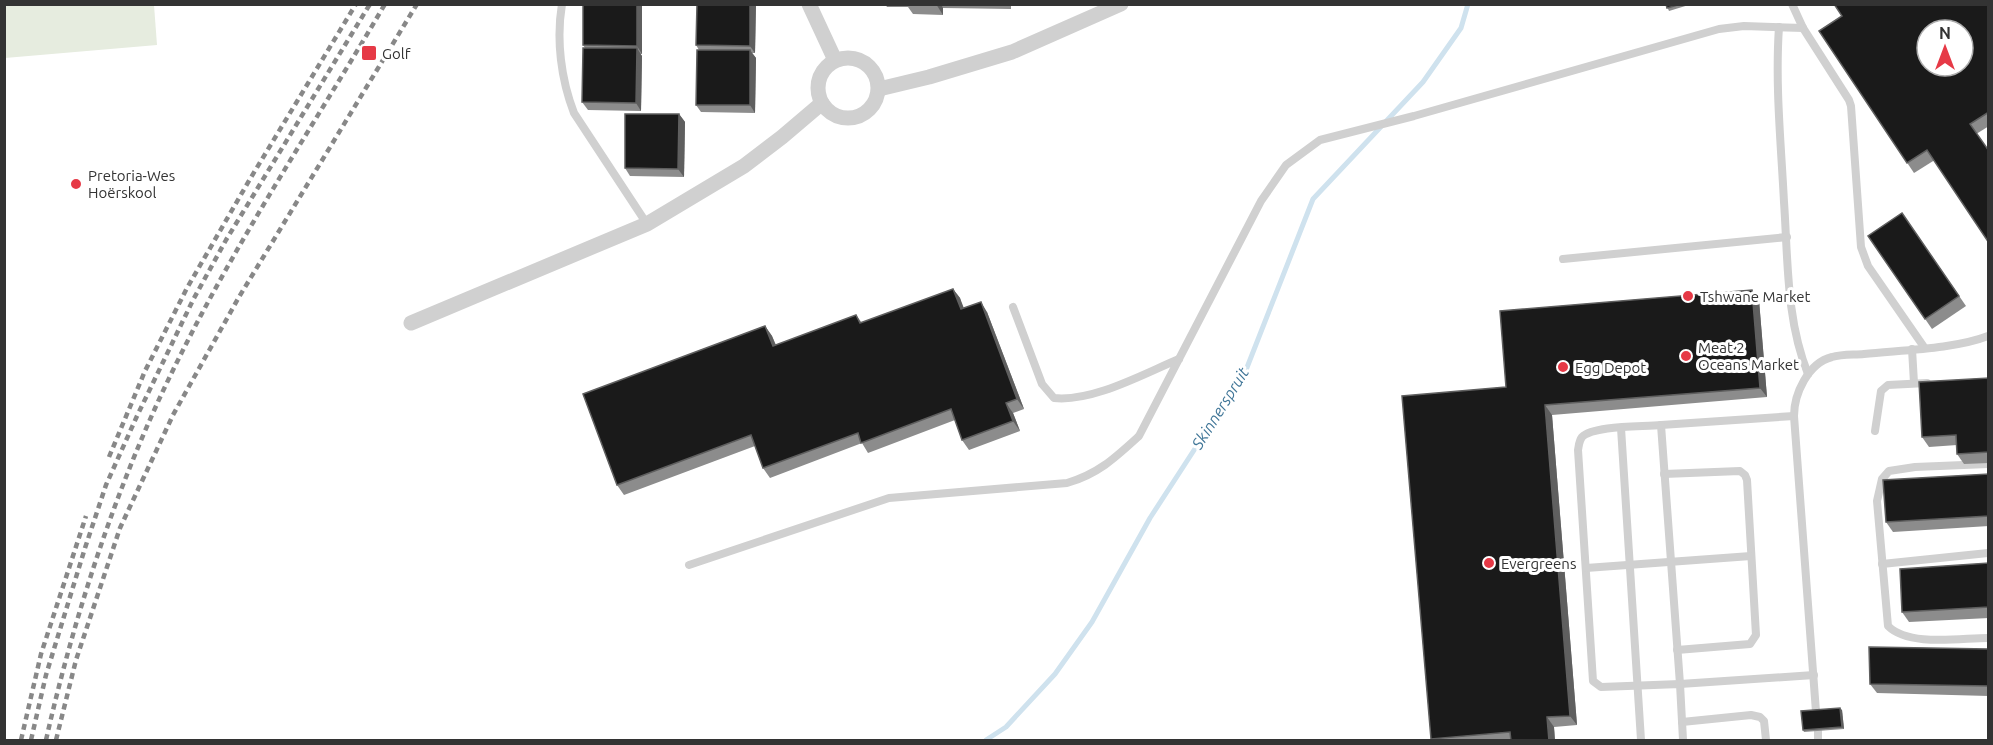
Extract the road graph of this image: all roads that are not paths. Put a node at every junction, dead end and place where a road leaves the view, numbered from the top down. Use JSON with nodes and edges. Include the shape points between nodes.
{"nodes":[{"id":1,"x":562,"y":4,"type":"edge"},
{"id":2,"x":808,"y":4,"type":"edge"},
{"id":3,"x":1120,"y":4,"type":"edge"},
{"id":4,"x":1792,"y":4,"type":"edge"},
{"id":5,"x":1779,"y":27,"type":"junction"},
{"id":6,"x":1803,"y":28,"type":"junction"},
{"id":7,"x":836,"y":60,"type":"junction"},
{"id":8,"x":879,"y":89,"type":"junction"},
{"id":9,"x":822,"y":103,"type":"junction"},
{"id":10,"x":647,"y":224,"type":"junction"},
{"id":11,"x":1786,"y":237,"type":"junction"},
{"id":12,"x":1563,"y":259,"type":"dead end"},
{"id":13,"x":1013,"y":307,"type":"dead end"},
{"id":14,"x":411,"y":323,"type":"dead end"},
{"id":15,"x":1989,"y":336,"type":"edge"},
{"id":16,"x":1924,"y":347,"type":"junction"},
{"id":17,"x":1912,"y":349,"type":"junction"},
{"id":18,"x":1179,"y":359,"type":"junction"},
{"id":19,"x":1808,"y":374,"type":"junction"},
{"id":20,"x":1935,"y":382,"type":"edge"},
{"id":21,"x":1914,"y":383,"type":"junction"},
{"id":22,"x":1794,"y":416,"type":"junction"},
{"id":23,"x":1661,"y":425,"type":"junction"},
{"id":24,"x":1621,"y":428,"type":"junction"},
{"id":25,"x":1875,"y":431,"type":"dead end"},
{"id":26,"x":1989,"y":464,"type":"edge"},
{"id":27,"x":1664,"y":474,"type":"junction"},
{"id":28,"x":1989,"y":553,"type":"edge"},
{"id":29,"x":1751,"y":556,"type":"junction"},
{"id":30,"x":1671,"y":562,"type":"junction"},
{"id":31,"x":1882,"y":564,"type":"junction"},
{"id":32,"x":689,"y":565,"type":"dead end"},
{"id":33,"x":1630,"y":565,"type":"junction"},
{"id":34,"x":1586,"y":568,"type":"junction"},
{"id":35,"x":1989,"y":638,"type":"edge"},
{"id":36,"x":1677,"y":650,"type":"junction"},
{"id":37,"x":1814,"y":675,"type":"junction"},
{"id":38,"x":1680,"y":684,"type":"junction"},
{"id":39,"x":1638,"y":686,"type":"junction"},
{"id":40,"x":1816,"y":712,"type":"edge"},
{"id":41,"x":1682,"y":722,"type":"junction"},
{"id":42,"x":1818,"y":731,"type":"edge"},
{"id":43,"x":1641,"y":741,"type":"edge"},
{"id":44,"x":1683,"y":741,"type":"edge"},
{"id":45,"x":1766,"y":741,"type":"edge"},
{"id":46,"x":1818,"y":741,"type":"edge"}],
"edges":[{"from":1,"to":10,"type":"lane","via":[[559,33],[566,93],[573,113]]},
{"from":2,"to":7,"type":"street"},
{"from":3,"to":8,"type":"street","via":[[1012,52]]},
{"from":4,"to":6,"type":"lane"},
{"from":5,"to":6,"type":"lane"},
{"from":5,"to":11,"type":"lane","via":[[1778,93]]},
{"from":5,"to":18,"type":"lane","via":[[1719,29],[1320,140],[1286,165],[1261,201]]},
{"from":6,"to":16,"type":"lane","via":[[1851,106],[1861,247],[1868,266]]},
{"from":7,"to":8,"type":"street","via":[[850,57],[865,63],[875,74]]},
{"from":7,"to":9,"type":"street","via":[[822,71],[817,87]]},
{"from":8,"to":9,"type":"street","via":[[874,104],[863,114],[848,118],[833,114]]},
{"from":9,"to":10,"type":"street","via":[[744,165]]},
{"from":10,"to":14,"type":"street"},
{"from":11,"to":12,"type":"lane"},
{"from":11,"to":19,"type":"lane","via":[[1794,330]]},
{"from":13,"to":18,"type":"lane","via":[[1042,384],[1054,398],[1071,400],[1095,393]]},
{"from":15,"to":16,"type":"lane"},
{"from":16,"to":17,"type":"lane"},
{"from":17,"to":19,"type":"lane","via":[[1830,357]]},
{"from":17,"to":21,"type":"lane"},
{"from":18,"to":32,"type":"lane","via":[[1139,436],[1111,462],[1087,477],[1066,483],[889,498]]},
{"from":19,"to":22,"type":"lane","via":[[1794,403]]},
{"from":20,"to":21,"type":"lane"},
{"from":21,"to":25,"type":"lane","via":[[1888,385],[1881,391]]},
{"from":22,"to":23,"type":"lane"},
{"from":22,"to":37,"type":"lane"},
{"from":23,"to":24,"type":"lane"},
{"from":23,"to":27,"type":"lane"},
{"from":24,"to":33,"type":"lane"},
{"from":24,"to":34,"type":"lane","via":[[1596,430],[1579,442]]},
{"from":26,"to":31,"type":"lane","via":[[1889,471],[1882,479],[1877,501]]},
{"from":27,"to":29,"type":"lane","via":[[1740,471],[1745,475]]},
{"from":27,"to":30,"type":"lane"},
{"from":28,"to":31,"type":"lane"},
{"from":29,"to":30,"type":"lane"},
{"from":29,"to":36,"type":"lane","via":[[1755,640],[1750,644]]},
{"from":30,"to":33,"type":"lane"},
{"from":30,"to":36,"type":"lane"},
{"from":31,"to":35,"type":"lane","via":[[1888,626],[1896,634],[1913,639]]},
{"from":33,"to":34,"type":"lane"},
{"from":33,"to":39,"type":"lane"},
{"from":34,"to":39,"type":"lane","via":[[1593,681],[1601,687]]},
{"from":36,"to":38,"type":"lane"},
{"from":37,"to":38,"type":"lane"},
{"from":37,"to":40,"type":"lane"},
{"from":38,"to":39,"type":"lane"},
{"from":38,"to":41,"type":"lane"},
{"from":39,"to":43,"type":"lane"},
{"from":41,"to":44,"type":"lane"},
{"from":41,"to":45,"type":"lane","via":[[1760,717]]},
{"from":42,"to":46,"type":"lane"}]}
